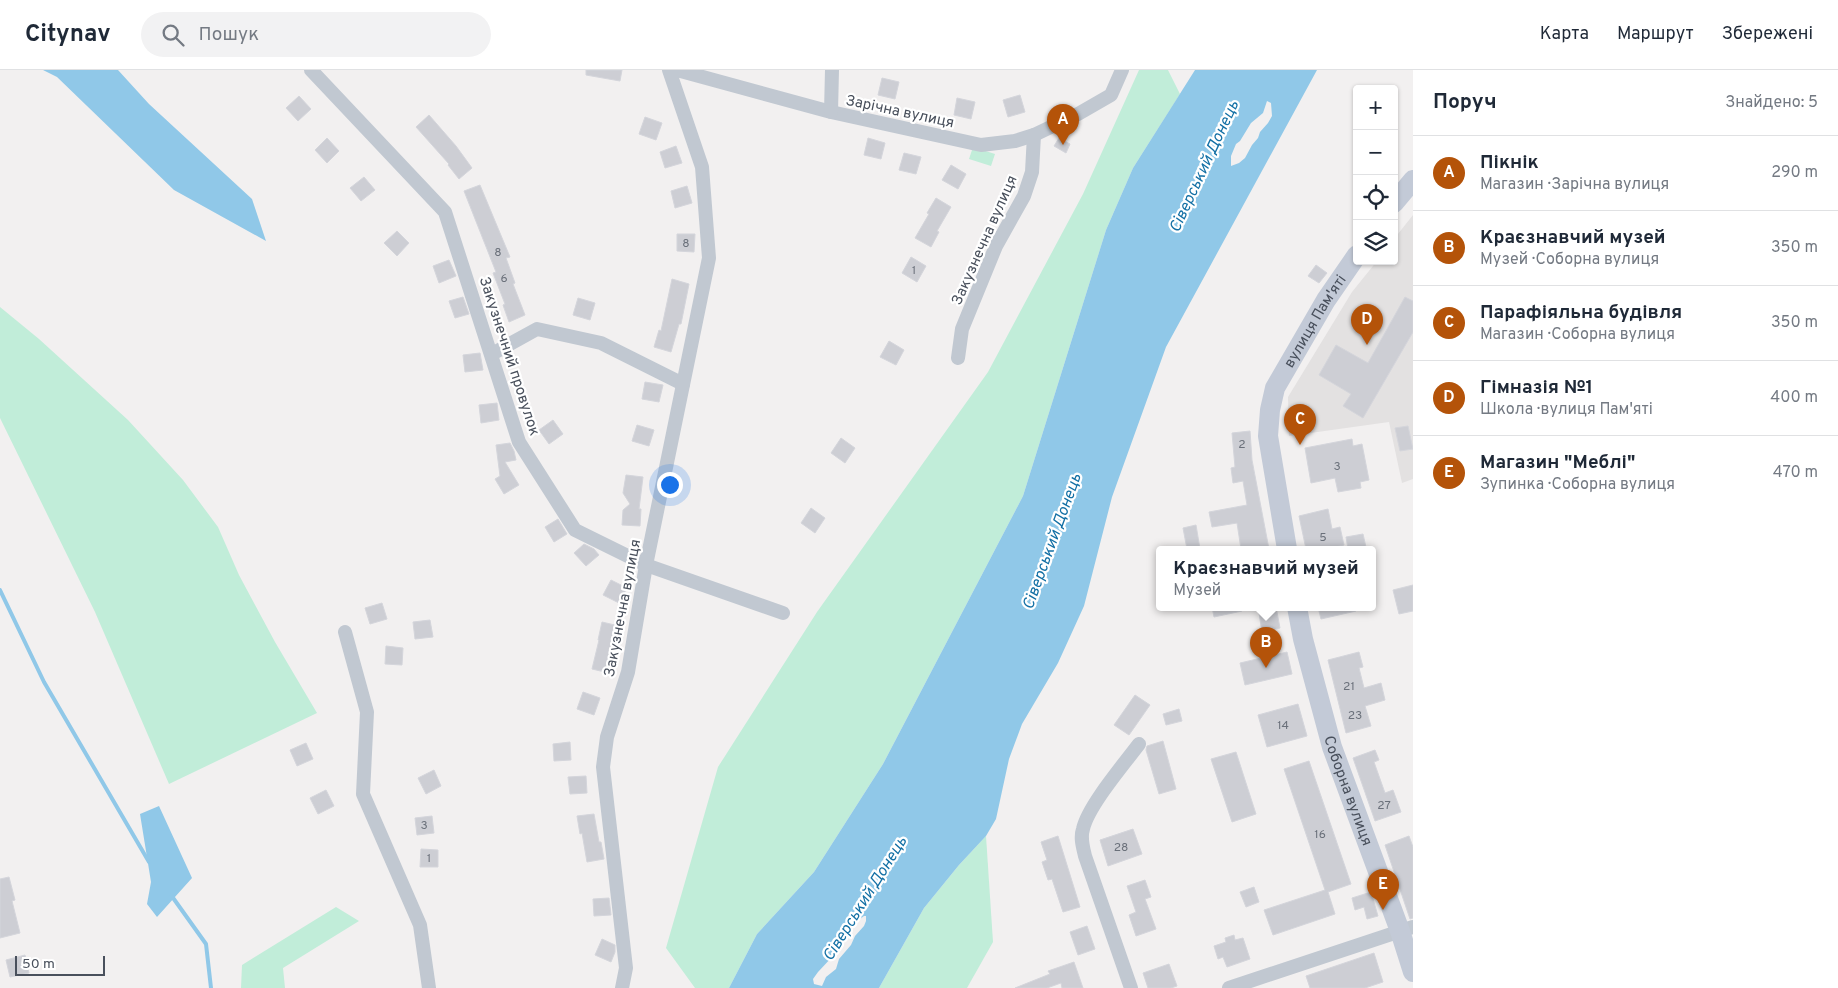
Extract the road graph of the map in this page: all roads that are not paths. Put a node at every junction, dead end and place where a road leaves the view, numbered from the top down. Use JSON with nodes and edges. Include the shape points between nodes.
{"nodes":[{"id":1,"x":311,"y":70,"type":"edge"},
{"id":2,"x":669,"y":70,"type":"edge"},
{"id":3,"x":677,"y":70,"type":"edge"},
{"id":4,"x":832,"y":70,"type":"edge"},
{"id":5,"x":1122,"y":70,"type":"edge"},
{"id":6,"x":830,"y":112,"type":"junction"},
{"id":7,"x":1034,"y":135,"type":"junction"},
{"id":8,"x":1413,"y":180,"type":"edge"},
{"id":9,"x":1398,"y":198,"type":"edge"},
{"id":10,"x":1353,"y":261,"type":"edge"},
{"id":11,"x":492,"y":354,"type":"junction"},
{"id":12,"x":958,"y":358,"type":"dead end"},
{"id":13,"x":683,"y":384,"type":"junction"},
{"id":14,"x":1286,"y":546,"type":"edge"},
{"id":15,"x":646,"y":565,"type":"junction"},
{"id":16,"x":1298,"y":611,"type":"edge"},
{"id":17,"x":783,"y":613,"type":"dead end"},
{"id":18,"x":345,"y":632,"type":"dead end"},
{"id":19,"x":1139,"y":744,"type":"dead end"},
{"id":20,"x":1407,"y":929,"type":"edge"},
{"id":21,"x":1413,"y":972,"type":"edge"},
{"id":22,"x":429,"y":988,"type":"edge"},
{"id":23,"x":622,"y":988,"type":"edge"},
{"id":24,"x":1131,"y":988,"type":"edge"},
{"id":25,"x":1229,"y":988,"type":"edge"}],
"edges":[{"from":1,"to":11,"type":"street","name":"Закузнечний провулок","via":[[445,212]]},
{"from":2,"to":13,"type":"street","name":"Закузнечна вулиця","via":[[702,167],[709,258]]},
{"from":3,"to":6,"type":"street","name":"Зарічна вулиця"},
{"from":4,"to":6,"type":"street"},
{"from":5,"to":7,"type":"street","name":"Зарічна вулиця","via":[[1111,95]]},
{"from":6,"to":7,"type":"street","name":"Зарічна вулиця","via":[[981,144],[1015,141]]},
{"from":7,"to":12,"type":"street","name":"Закузнечна вулиця","via":[[1032,172],[1024,196],[996,246],[962,329]]},
{"from":8,"to":9,"type":"street"},
{"from":10,"to":14,"type":"street","name":"вулиця Пам'яті","via":[[1326,300],[1275,388],[1268,436]]},
{"from":11,"to":13,"type":"street","via":[[536,329],[601,343]]},
{"from":11,"to":15,"type":"street","name":"Закузнечний провулок","via":[[519,442],[575,530]]},
{"from":13,"to":15,"type":"street","name":"Закузнечна вулиця"},
{"from":15,"to":17,"type":"street","name":"Закузнечний провулок"},
{"from":15,"to":23,"type":"street","name":"Закузнечна вулиця","via":[[628,672],[606,737],[603,767],[626,968]]},
{"from":16,"to":20,"type":"street","name":"Соборна вулиця","via":[[1332,747]]},
{"from":18,"to":22,"type":"street","via":[[367,712],[363,794],[420,925]]},
{"from":19,"to":24,"type":"street","via":[[1087,815],[1082,830],[1085,856]]},
{"from":20,"to":21,"type":"street","name":"Соборна вулиця"},
{"from":20,"to":25,"type":"street"}]}
